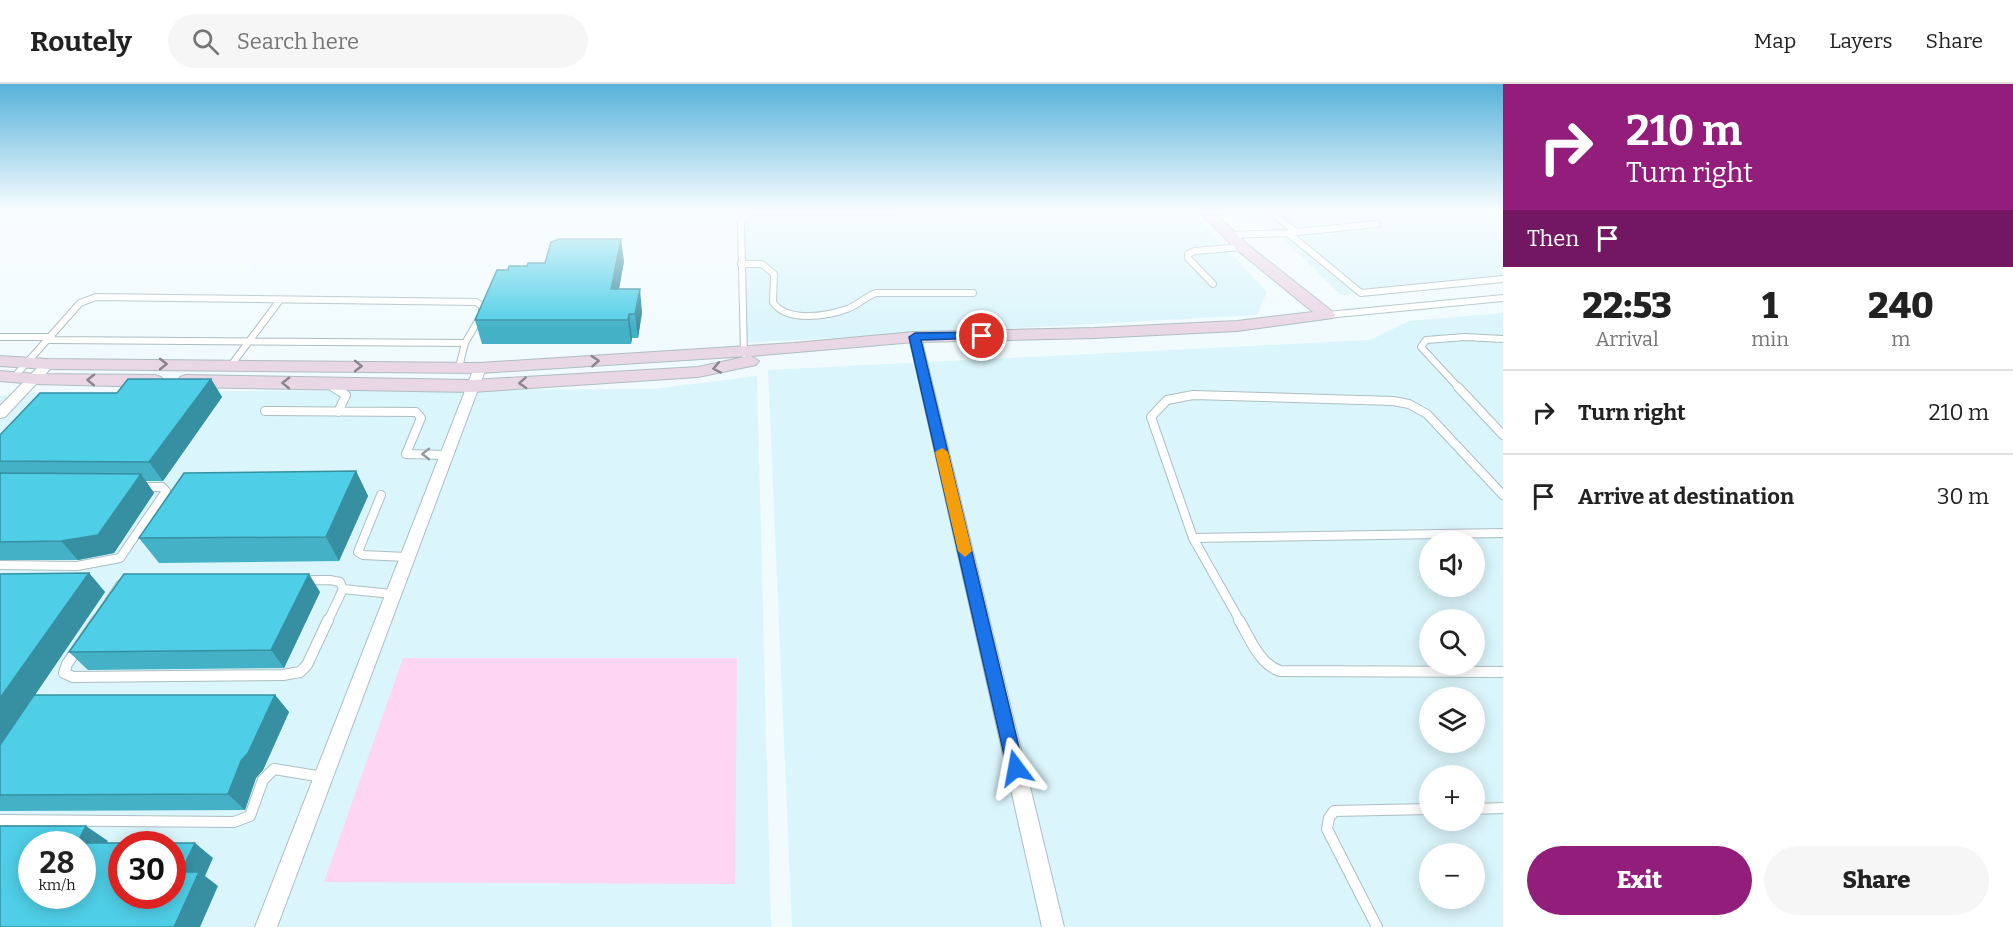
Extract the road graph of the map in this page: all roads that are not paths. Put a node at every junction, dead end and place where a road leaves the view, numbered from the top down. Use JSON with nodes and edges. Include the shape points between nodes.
{"nodes":[{"id":1,"x":741,"y":249,"type":"edge"},
{"id":2,"x":1215,"y":249,"type":"edge"},
{"id":3,"x":1245,"y":249,"type":"edge"},
{"id":4,"x":1308,"y":249,"type":"edge"},
{"id":5,"x":741,"y":264,"type":"junction"},
{"id":6,"x":1503,"y":279,"type":"edge"},
{"id":7,"x":1213,"y":284,"type":"dead end"},
{"id":8,"x":973,"y":293,"type":"dead end"},
{"id":9,"x":1503,"y":298,"type":"edge"},
{"id":10,"x":280,"y":300,"type":"junction"},
{"id":11,"x":1327,"y":315,"type":"junction"},
{"id":12,"x":0,"y":337,"type":"edge"},
{"id":13,"x":915,"y":337,"type":"junction"},
{"id":14,"x":50,"y":339,"type":"junction"},
{"id":15,"x":1503,"y":339,"type":"edge"},
{"id":16,"x":250,"y":342,"type":"junction"},
{"id":17,"x":465,"y":344,"type":"junction"},
{"id":18,"x":744,"y":357,"type":"junction"},
{"id":19,"x":0,"y":361,"type":"edge"},
{"id":20,"x":232,"y":364,"type":"junction"},
{"id":21,"x":459,"y":367,"type":"junction"},
{"id":22,"x":480,"y":368,"type":"junction"},
{"id":23,"x":32,"y":370,"type":"junction"},
{"id":24,"x":8,"y":376,"type":"edge"},
{"id":25,"x":326,"y":383,"type":"junction"},
{"id":26,"x":472,"y":386,"type":"junction"},
{"id":27,"x":265,"y":411,"type":"dead end"},
{"id":28,"x":338,"y":412,"type":"junction"},
{"id":29,"x":0,"y":414,"type":"edge"},
{"id":30,"x":1503,"y":435,"type":"edge"},
{"id":31,"x":446,"y":454,"type":"junction"},
{"id":32,"x":127,"y":487,"type":"edge"},
{"id":33,"x":381,"y":495,"type":"dead end"},
{"id":34,"x":1503,"y":495,"type":"edge"},
{"id":35,"x":1503,"y":533,"type":"edge"},
{"id":36,"x":1193,"y":538,"type":"junction"},
{"id":37,"x":406,"y":557,"type":"junction"},
{"id":38,"x":0,"y":565,"type":"edge"},
{"id":39,"x":343,"y":589,"type":"junction"},
{"id":40,"x":392,"y":594,"type":"junction"},
{"id":41,"x":1503,"y":672,"type":"edge"},
{"id":42,"x":323,"y":777,"type":"junction"},
{"id":43,"x":1503,"y":808,"type":"edge"},
{"id":44,"x":1419,"y":809,"type":"edge"},
{"id":45,"x":1485,"y":809,"type":"edge"},
{"id":46,"x":0,"y":820,"type":"edge"},
{"id":47,"x":266,"y":927,"type":"edge"},
{"id":48,"x":1053,"y":927,"type":"edge"},
{"id":49,"x":1377,"y":927,"type":"edge"}],
"edges":[{"from":1,"to":5,"type":"lane"},
{"from":2,"to":7,"type":"lane","via":[[1188,254]]},
{"from":3,"to":11,"type":"main road"},
{"from":4,"to":6,"type":"lane","via":[[1361,293]]},
{"from":5,"to":8,"type":"lane","via":[[762,264],[774,274],[772,299],[776,309],[785,313],[841,313],[876,293]]},
{"from":5,"to":18,"type":"lane"},
{"from":9,"to":11,"type":"street"},
{"from":10,"to":14,"type":"lane","via":[[96,297],[80,303]]},
{"from":10,"to":16,"type":"lane"},
{"from":10,"to":17,"type":"lane","via":[[476,302],[482,306],[482,314]]},
{"from":11,"to":13,"type":"main road","via":[[1237,326]]},
{"from":12,"to":14,"type":"lane"},
{"from":13,"to":18,"type":"main road","via":[[794,348]]},
{"from":13,"to":48,"type":"street"},
{"from":14,"to":16,"type":"lane"},
{"from":14,"to":23,"type":"lane"},
{"from":15,"to":30,"type":"lane","via":[[1426,340],[1421,347]]},
{"from":16,"to":17,"type":"lane"},
{"from":16,"to":20,"type":"lane"},
{"from":17,"to":21,"type":"lane"},
{"from":22,"to":18,"type":"main road","one_way":true},
{"from":18,"to":26,"type":"main road","one_way":true,"via":[[698,372]]},
{"from":19,"to":23,"type":"main road"},
{"from":20,"to":21,"type":"main road","one_way":true},
{"from":23,"to":20,"type":"main road","one_way":true,"via":[[48,364]]},
{"from":21,"to":22,"type":"main road"},
{"from":22,"to":26,"type":"street"},
{"from":23,"to":24,"type":"main road"},
{"from":25,"to":23,"type":"main road","one_way":true},
{"from":23,"to":29,"type":"street"},
{"from":25,"to":26,"type":"main road"},
{"from":25,"to":28,"type":"lane","via":[[346,395]]},
{"from":26,"to":31,"type":"street"},
{"from":27,"to":28,"type":"lane"},
{"from":31,"to":28,"type":"lane","one_way":true,"via":[[406,454],[421,418],[416,412]]},
{"from":31,"to":37,"type":"street"},
{"from":32,"to":38,"type":"lane","via":[[162,487],[166,491],[120,558],[93,565]]},
{"from":33,"to":37,"type":"lane","via":[[358,552]]},
{"from":34,"to":36,"type":"lane","via":[[1426,414],[1409,404],[1193,395],[1167,400],[1151,417]]},
{"from":35,"to":36,"type":"lane"},
{"from":36,"to":41,"type":"lane","via":[[1261,658],[1271,668]]},
{"from":37,"to":40,"type":"street"},
{"from":39,"to":39,"type":"lane","via":[[340,582],[330,580],[126,581],[64,673],[73,677],[300,672]]},
{"from":39,"to":40,"type":"lane"},
{"from":40,"to":42,"type":"street"},
{"from":42,"to":46,"type":"lane","via":[[274,770],[263,780],[250,816],[234,822]]},
{"from":42,"to":47,"type":"street"},
{"from":43,"to":45,"type":"lane"},
{"from":44,"to":49,"type":"lane","via":[[1334,811],[1329,818],[1327,829]]}]}
